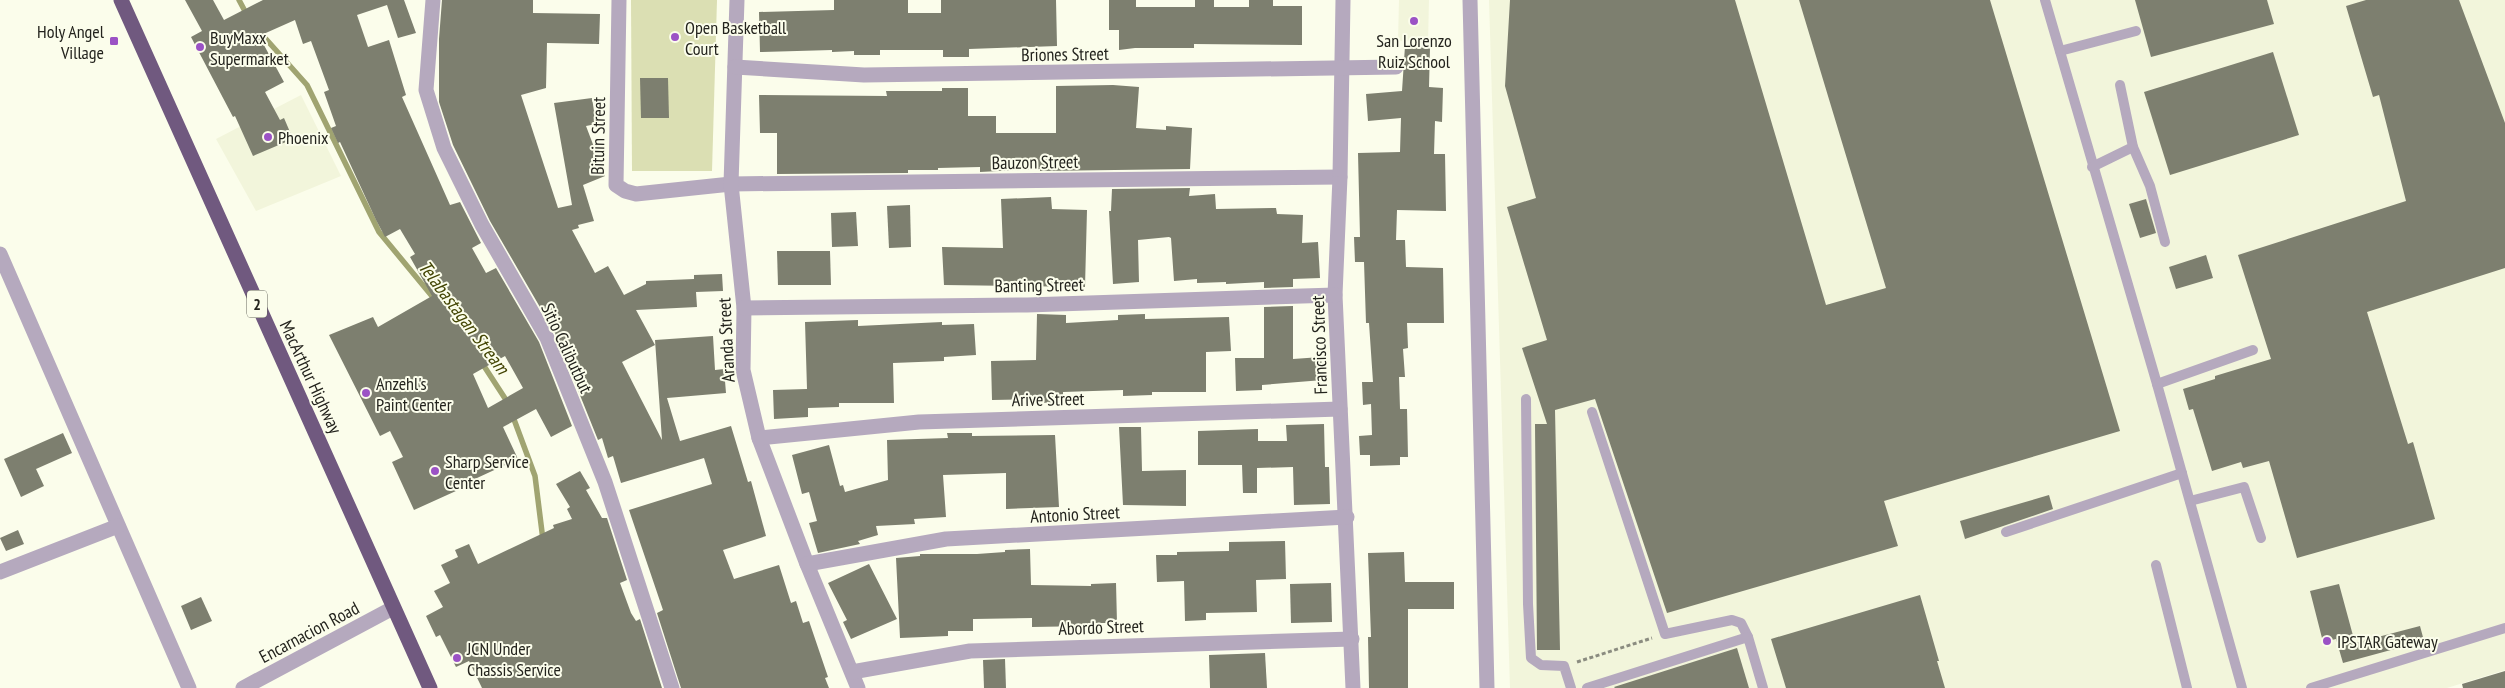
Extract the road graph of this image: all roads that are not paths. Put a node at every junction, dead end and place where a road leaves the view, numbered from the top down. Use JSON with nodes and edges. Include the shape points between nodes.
{"nodes":[{"id":1,"x":121,"y":0,"type":"edge"},
{"id":2,"x":433,"y":0,"type":"edge"},
{"id":3,"x":619,"y":0,"type":"edge"},
{"id":4,"x":737,"y":0,"type":"edge"},
{"id":5,"x":1342,"y":0,"type":"edge"},
{"id":6,"x":1470,"y":0,"type":"edge"},
{"id":7,"x":2044,"y":0,"type":"edge"},
{"id":8,"x":2136,"y":31,"type":"dead end"},
{"id":9,"x":2060,"y":51,"type":"junction"},
{"id":10,"x":735,"y":67,"type":"junction"},
{"id":11,"x":1396,"y":67,"type":"dead end"},
{"id":12,"x":1342,"y":70,"type":"junction"},
{"id":13,"x":2120,"y":85,"type":"dead end"},
{"id":14,"x":2133,"y":147,"type":"junction"},
{"id":15,"x":2092,"y":167,"type":"junction"},
{"id":16,"x":1340,"y":177,"type":"junction"},
{"id":17,"x":731,"y":184,"type":"junction"},
{"id":18,"x":2165,"y":242,"type":"dead end"},
{"id":19,"x":0,"y":254,"type":"edge"},
{"id":20,"x":1335,"y":295,"type":"junction"},
{"id":21,"x":744,"y":308,"type":"junction"},
{"id":22,"x":2253,"y":350,"type":"dead end"},
{"id":23,"x":2157,"y":384,"type":"junction"},
{"id":24,"x":1526,"y":399,"type":"dead end"},
{"id":25,"x":1340,"y":408,"type":"junction"},
{"id":26,"x":1592,"y":412,"type":"dead end"},
{"id":27,"x":759,"y":438,"type":"junction"},
{"id":28,"x":2182,"y":473,"type":"junction"},
{"id":29,"x":2190,"y":500,"type":"junction"},
{"id":30,"x":1347,"y":517,"type":"junction"},
{"id":31,"x":118,"y":526,"type":"junction"},
{"id":32,"x":2006,"y":532,"type":"dead end"},
{"id":33,"x":2261,"y":538,"type":"dead end"},
{"id":34,"x":807,"y":564,"type":"junction"},
{"id":35,"x":2156,"y":565,"type":"dead end"},
{"id":36,"x":0,"y":572,"type":"edge"},
{"id":37,"x":393,"y":608,"type":"junction"},
{"id":38,"x":2505,"y":628,"type":"edge"},
{"id":39,"x":1748,"y":637,"type":"junction"},
{"id":40,"x":1352,"y":639,"type":"junction"},
{"id":41,"x":852,"y":672,"type":"junction"},
{"id":42,"x":189,"y":688,"type":"edge"},
{"id":43,"x":243,"y":688,"type":"edge"},
{"id":44,"x":430,"y":688,"type":"edge"},
{"id":45,"x":672,"y":688,"type":"edge"},
{"id":46,"x":858,"y":688,"type":"edge"},
{"id":47,"x":1353,"y":688,"type":"edge"},
{"id":48,"x":1487,"y":688,"type":"edge"},
{"id":49,"x":1571,"y":688,"type":"edge"},
{"id":50,"x":1586,"y":688,"type":"edge"},
{"id":51,"x":1763,"y":688,"type":"edge"},
{"id":52,"x":2187,"y":688,"type":"edge"},
{"id":53,"x":2242,"y":688,"type":"edge"},
{"id":54,"x":2311,"y":688,"type":"edge"}],
"edges":[{"from":1,"to":37,"type":"highway","name":"MacArthur Highway","number":"2"},
{"from":2,"to":45,"type":"street","name":"Sitio Calibutbut","via":[[426,90],[444,148],[482,225],[547,338],[605,482]]},
{"from":3,"to":17,"type":"street","name":"Bituin Street","via":[[616,185],[636,194]]},
{"from":4,"to":10,"type":"street","name":"Aranda Street"},
{"from":5,"to":12,"type":"street","name":"Francisco Street"},
{"from":6,"to":48,"type":"street"},
{"from":7,"to":9,"type":"lane"},
{"from":8,"to":9,"type":"lane"},
{"from":9,"to":15,"type":"lane"},
{"from":10,"to":12,"type":"street","name":"Briones Street","via":[[864,76]]},
{"from":10,"to":17,"type":"street","name":"Aranda Street"},
{"from":11,"to":12,"type":"street","name":"Briones Street"},
{"from":12,"to":16,"type":"street","name":"Francisco Street"},
{"from":13,"to":14,"type":"lane"},
{"from":14,"to":15,"type":"lane"},
{"from":14,"to":18,"type":"lane","via":[[2152,191]]},
{"from":15,"to":23,"type":"lane"},
{"from":16,"to":17,"type":"street","name":"Bauzon Street"},
{"from":16,"to":20,"type":"street","name":"Francisco Street"},
{"from":17,"to":21,"type":"street","name":"Aranda Street"},
{"from":19,"to":31,"type":"street"},
{"from":20,"to":21,"type":"street","name":"Banting Street","via":[[1027,305]]},
{"from":20,"to":25,"type":"street","name":"Francisco Street"},
{"from":21,"to":27,"type":"street","name":"Aranda Street","via":[[743,370]]},
{"from":22,"to":23,"type":"lane"},
{"from":23,"to":28,"type":"lane"},
{"from":24,"to":49,"type":"lane","via":[[1531,658],[1541,665],[1564,666]]},
{"from":25,"to":27,"type":"street","name":"Arive Street","via":[[919,422]]},
{"from":25,"to":30,"type":"street","name":"Francisco Street"},
{"from":26,"to":39,"type":"lane","via":[[1665,634],[1732,620],[1741,623]]},
{"from":27,"to":34,"type":"street","name":"Aranda Street"},
{"from":28,"to":29,"type":"lane"},
{"from":28,"to":32,"type":"lane"},
{"from":29,"to":33,"type":"lane","via":[[2244,487]]},
{"from":29,"to":53,"type":"lane"},
{"from":30,"to":34,"type":"street","name":"Antonio Street","via":[[946,539]]},
{"from":30,"to":40,"type":"street","name":"Francisco Street"},
{"from":31,"to":36,"type":"street"},
{"from":31,"to":42,"type":"street"},
{"from":34,"to":41,"type":"street","name":"Aranda Street"},
{"from":35,"to":52,"type":"lane"},
{"from":37,"to":43,"type":"street","name":"Encarnacion Road"},
{"from":37,"to":44,"type":"highway","name":"MacArthur Highway","number":"2"},
{"from":38,"to":54,"type":"lane"},
{"from":39,"to":50,"type":"lane"},
{"from":39,"to":51,"type":"lane"},
{"from":40,"to":41,"type":"street","name":"Abordo Street","via":[[970,651]]},
{"from":40,"to":47,"type":"street","name":"Francisco Street"},
{"from":41,"to":46,"type":"street","name":"Aranda Street"}]}
